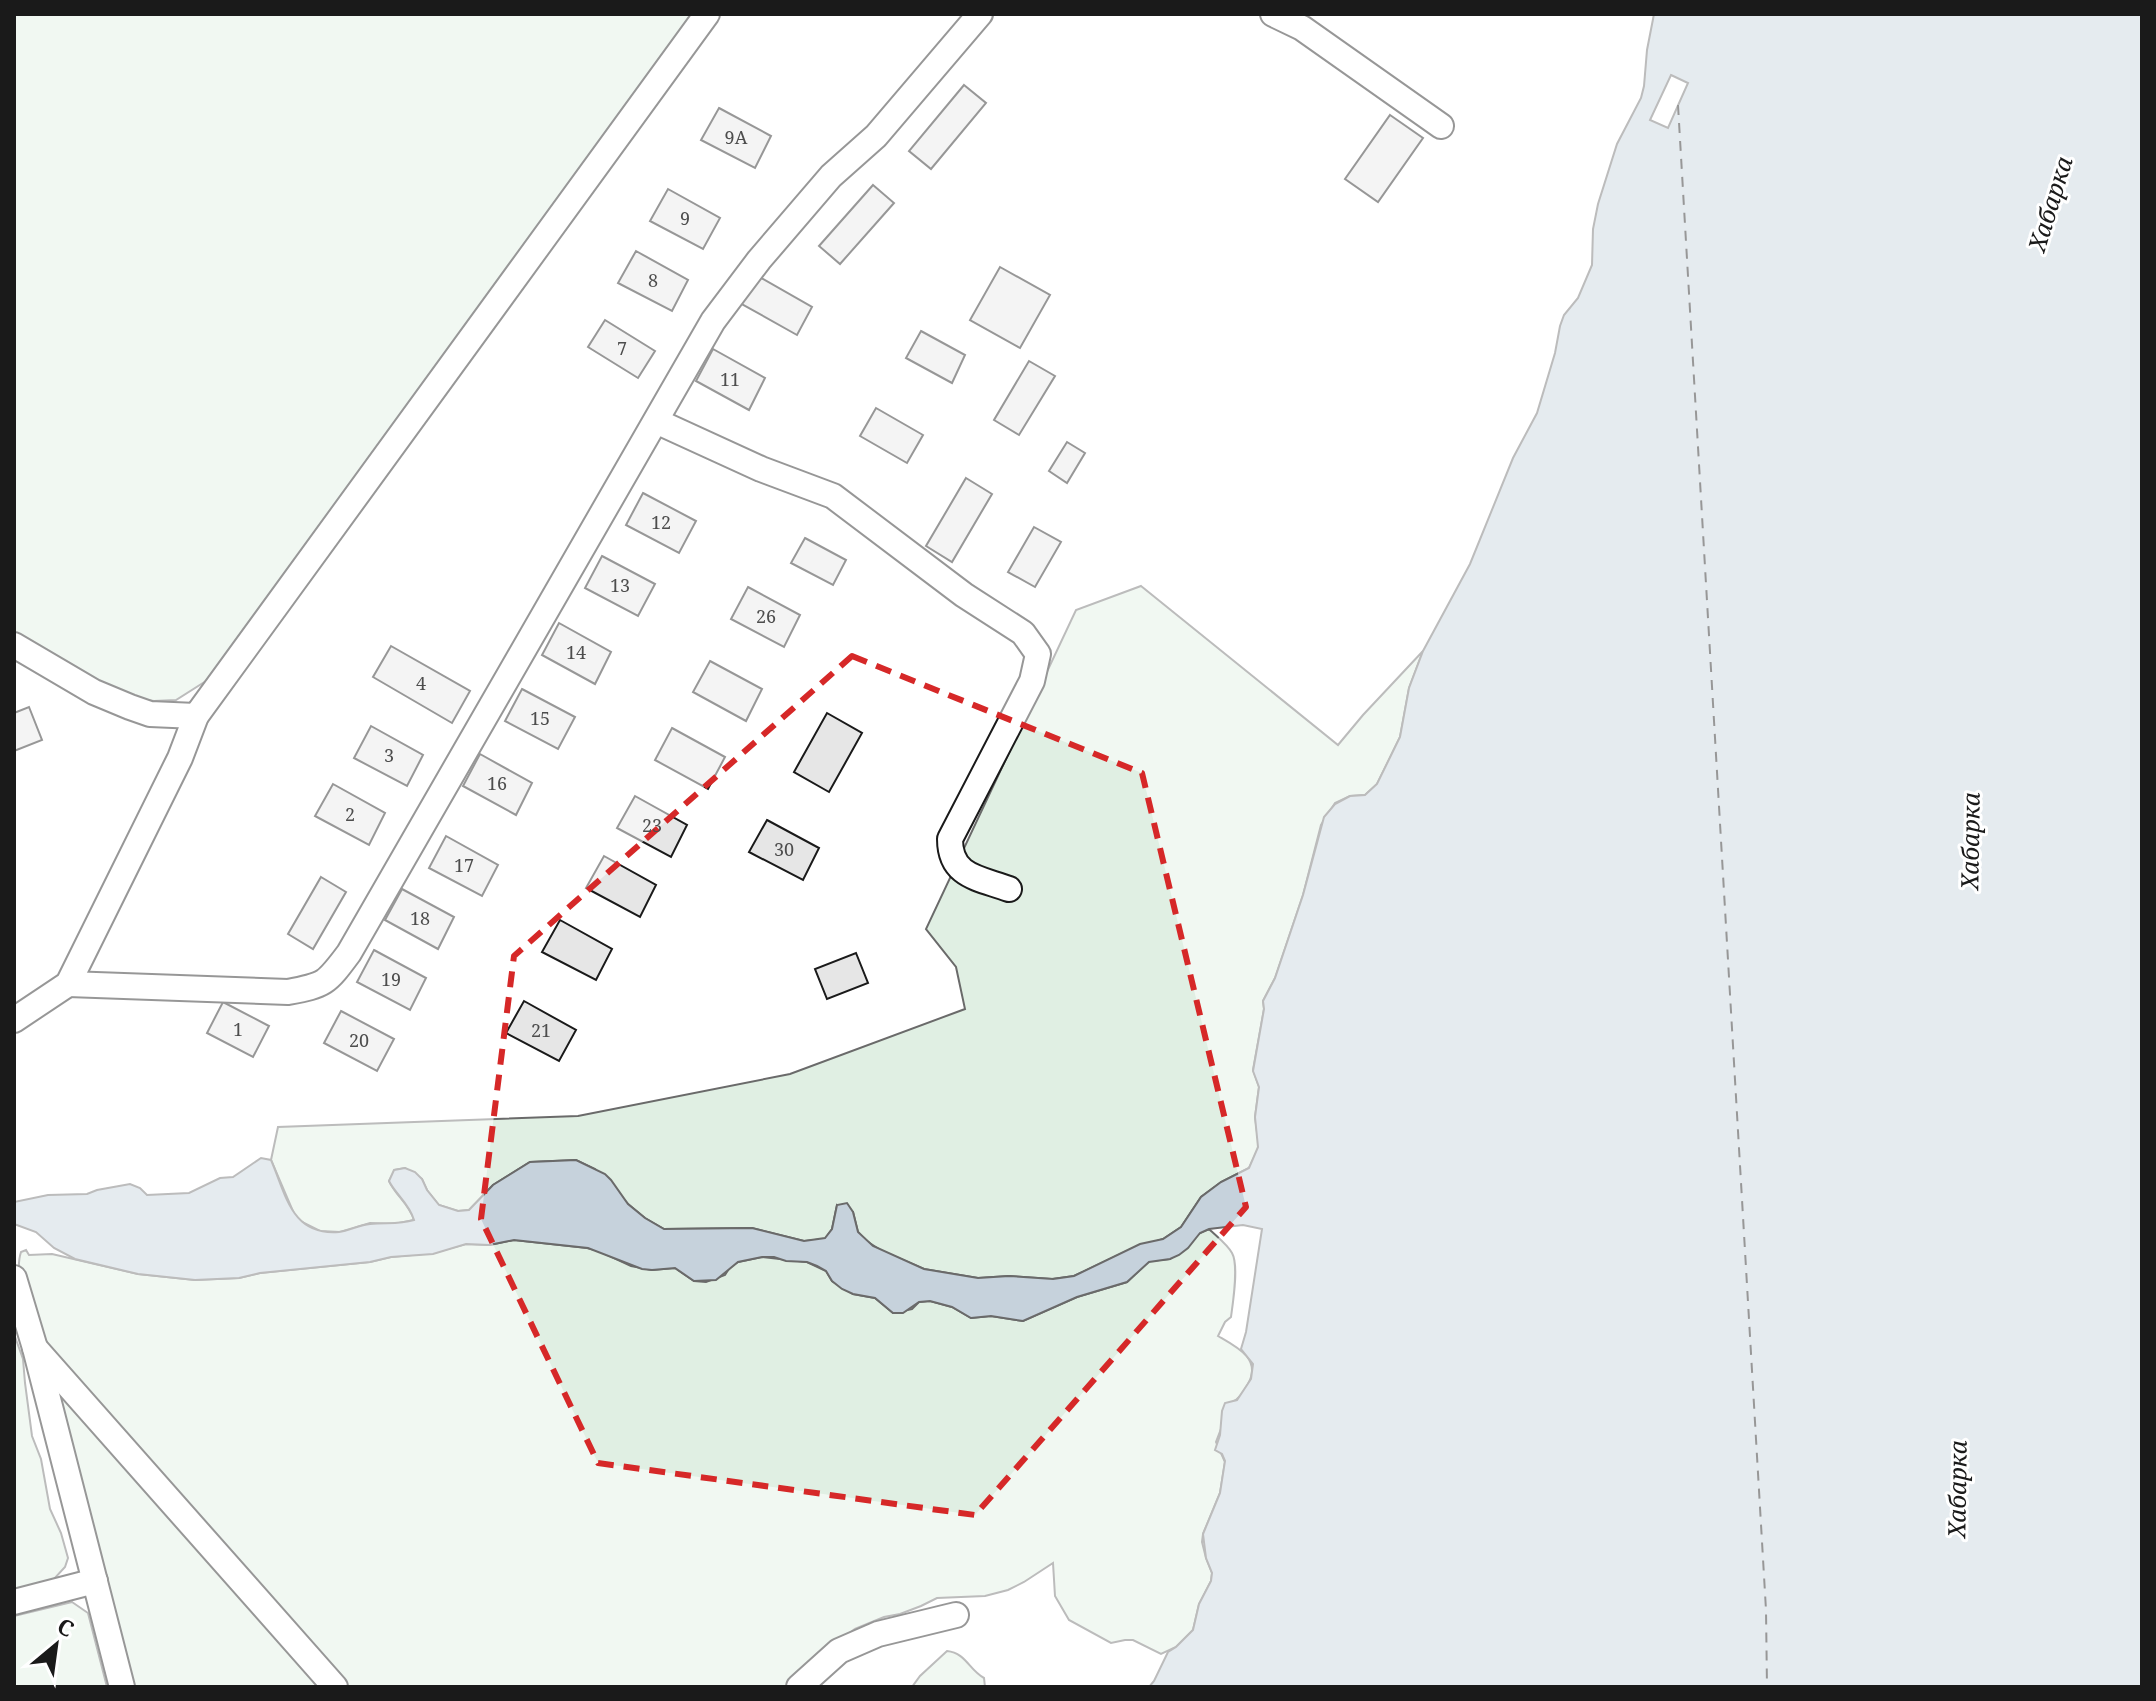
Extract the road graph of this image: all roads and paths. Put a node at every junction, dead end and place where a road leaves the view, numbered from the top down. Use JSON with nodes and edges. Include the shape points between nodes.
{"nodes":[{"id":1,"x":707,"y":14,"type":"edge"},
{"id":2,"x":980,"y":14,"type":"edge"},
{"id":3,"x":1273,"y":14,"type":"edge"},
{"id":4,"x":1441,"y":126,"type":"dead end"},
{"id":5,"x":656,"y":421,"type":"junction"},
{"id":6,"x":14,"y":645,"type":"edge"},
{"id":7,"x":196,"y":716,"type":"junction"},
{"id":8,"x":1009,"y":889,"type":"dead end"},
{"id":9,"x":68,"y":984,"type":"junction"},
{"id":10,"x":14,"y":1016,"type":"edge"},
{"id":11,"x":14,"y":1278,"type":"edge"},
{"id":12,"x":35,"y":1348,"type":"junction"},
{"id":13,"x":95,"y":1581,"type":"junction"},
{"id":14,"x":14,"y":1602,"type":"edge"},
{"id":15,"x":956,"y":1615,"type":"dead end"},
{"id":16,"x":122,"y":1687,"type":"edge"},
{"id":17,"x":335,"y":1687,"type":"edge"},
{"id":18,"x":799,"y":1687,"type":"edge"}],
"edges":[{"from":1,"to":7,"type":"street"},
{"from":2,"to":5,"type":"street","via":[[876,136],[831,176],[759,260],[713,321]]},
{"from":3,"to":4,"type":"street","via":[[1302,28]]},
{"from":5,"to":8,"type":"street","via":[[833,496],[1023,633],[1038,654],[1032,681],[950,839],[950,856],[962,872]]},
{"from":5,"to":9,"type":"street","via":[[334,973],[319,986],[288,992]]},
{"from":6,"to":7,"type":"street","via":[[118,702],[150,714]]},
{"from":7,"to":9,"type":"street"},
{"from":9,"to":10,"type":"street"},
{"from":11,"to":12,"type":"street"},
{"from":12,"to":13,"type":"street"},
{"from":12,"to":17,"type":"street"},
{"from":13,"to":14,"type":"street"},
{"from":13,"to":16,"type":"street"},
{"from":15,"to":18,"type":"street","via":[[878,1634],[839,1651]]}]}
